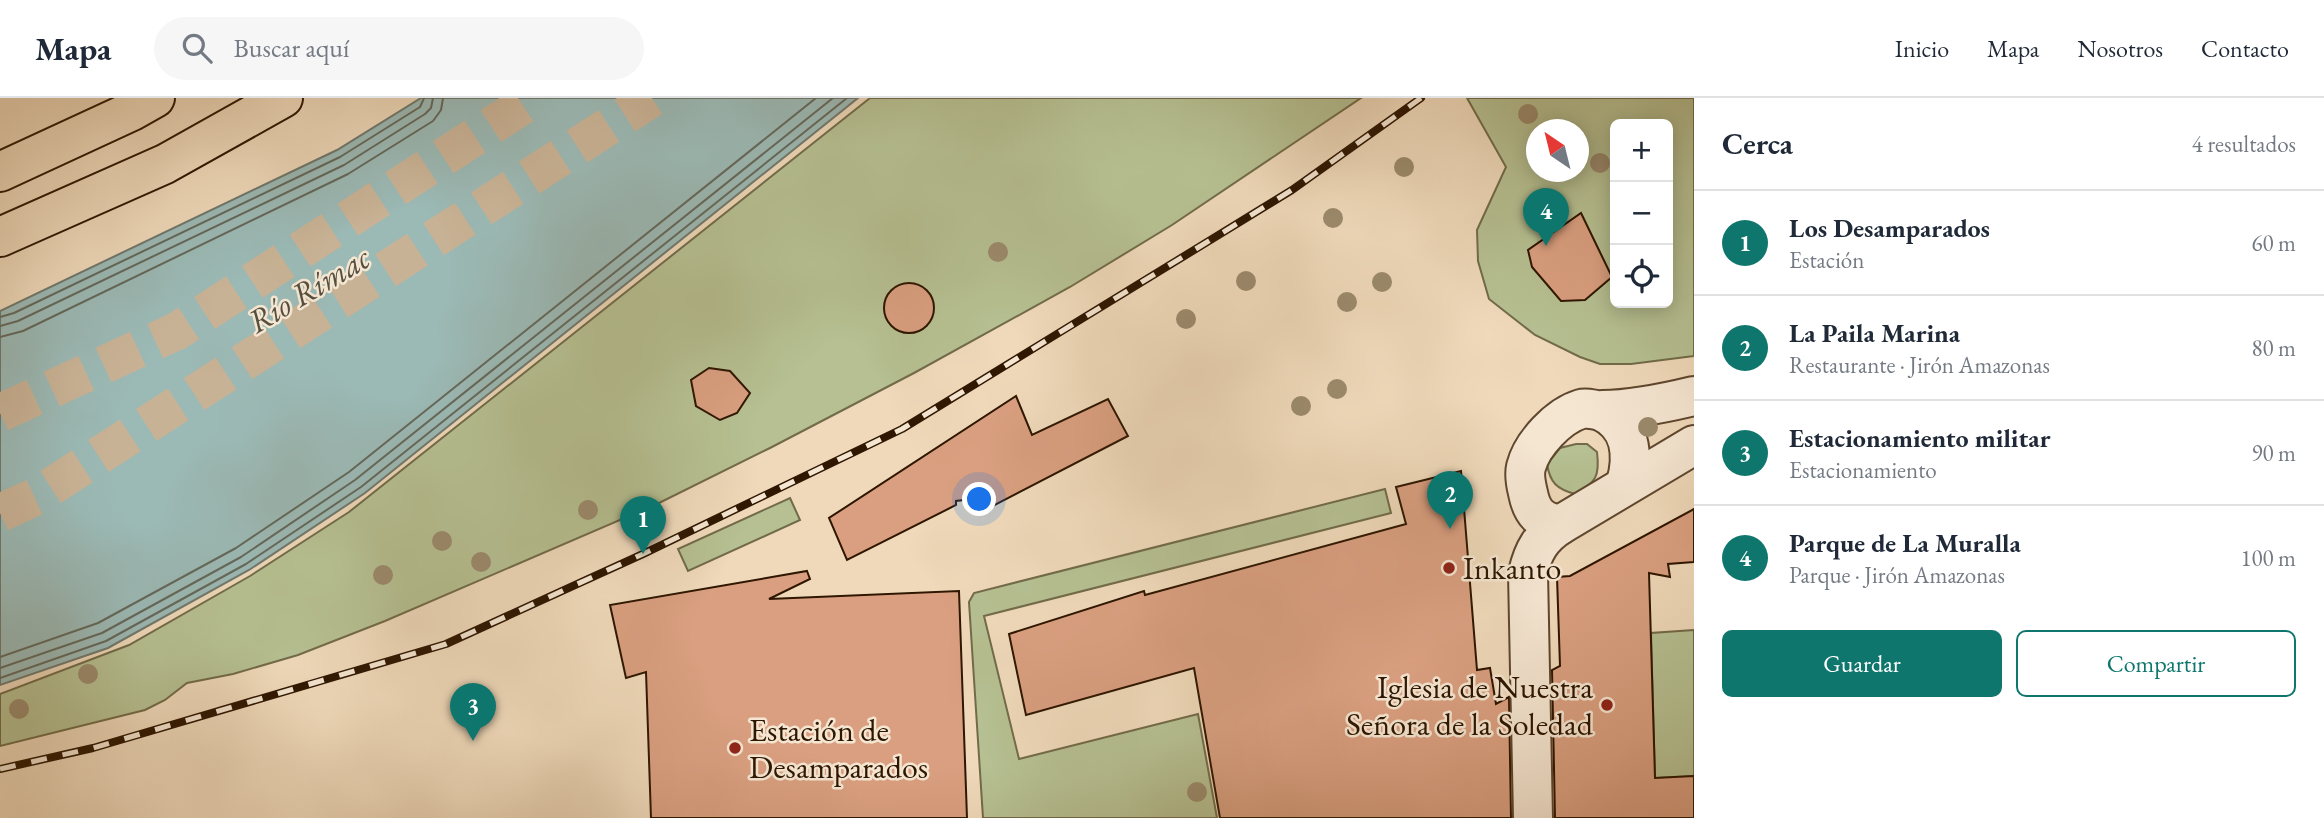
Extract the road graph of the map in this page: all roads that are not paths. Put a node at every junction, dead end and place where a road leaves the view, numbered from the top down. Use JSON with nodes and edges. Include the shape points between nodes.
{"nodes":[{"id":1,"x":155,"y":98,"type":"edge"},
{"id":2,"x":283,"y":98,"type":"edge"},
{"id":3,"x":0,"y":172,"type":"edge"},
{"id":4,"x":0,"y":237,"type":"edge"},
{"id":5,"x":1694,"y":396,"type":"edge"},
{"id":6,"x":1601,"y":411,"type":"junction"},
{"id":7,"x":1694,"y":445,"type":"edge"},
{"id":8,"x":1626,"y":483,"type":"junction"},
{"id":9,"x":1560,"y":525,"type":"junction"},
{"id":10,"x":1533,"y":818,"type":"edge"}],
"edges":[{"from":1,"to":3,"type":"highway"},
{"from":2,"to":4,"type":"highway","via":[[165,164]]},
{"from":5,"to":6,"type":"street"},
{"from":6,"to":8,"type":"street","via":[[1626,434],[1630,467]]},
{"from":6,"to":9,"type":"street","via":[[1581,409],[1565,418],[1535,446],[1525,470],[1535,513]]},
{"from":7,"to":8,"type":"street"},
{"from":8,"to":9,"type":"street"},
{"from":9,"to":10,"type":"street","via":[[1539,543],[1528,573]]}]}
